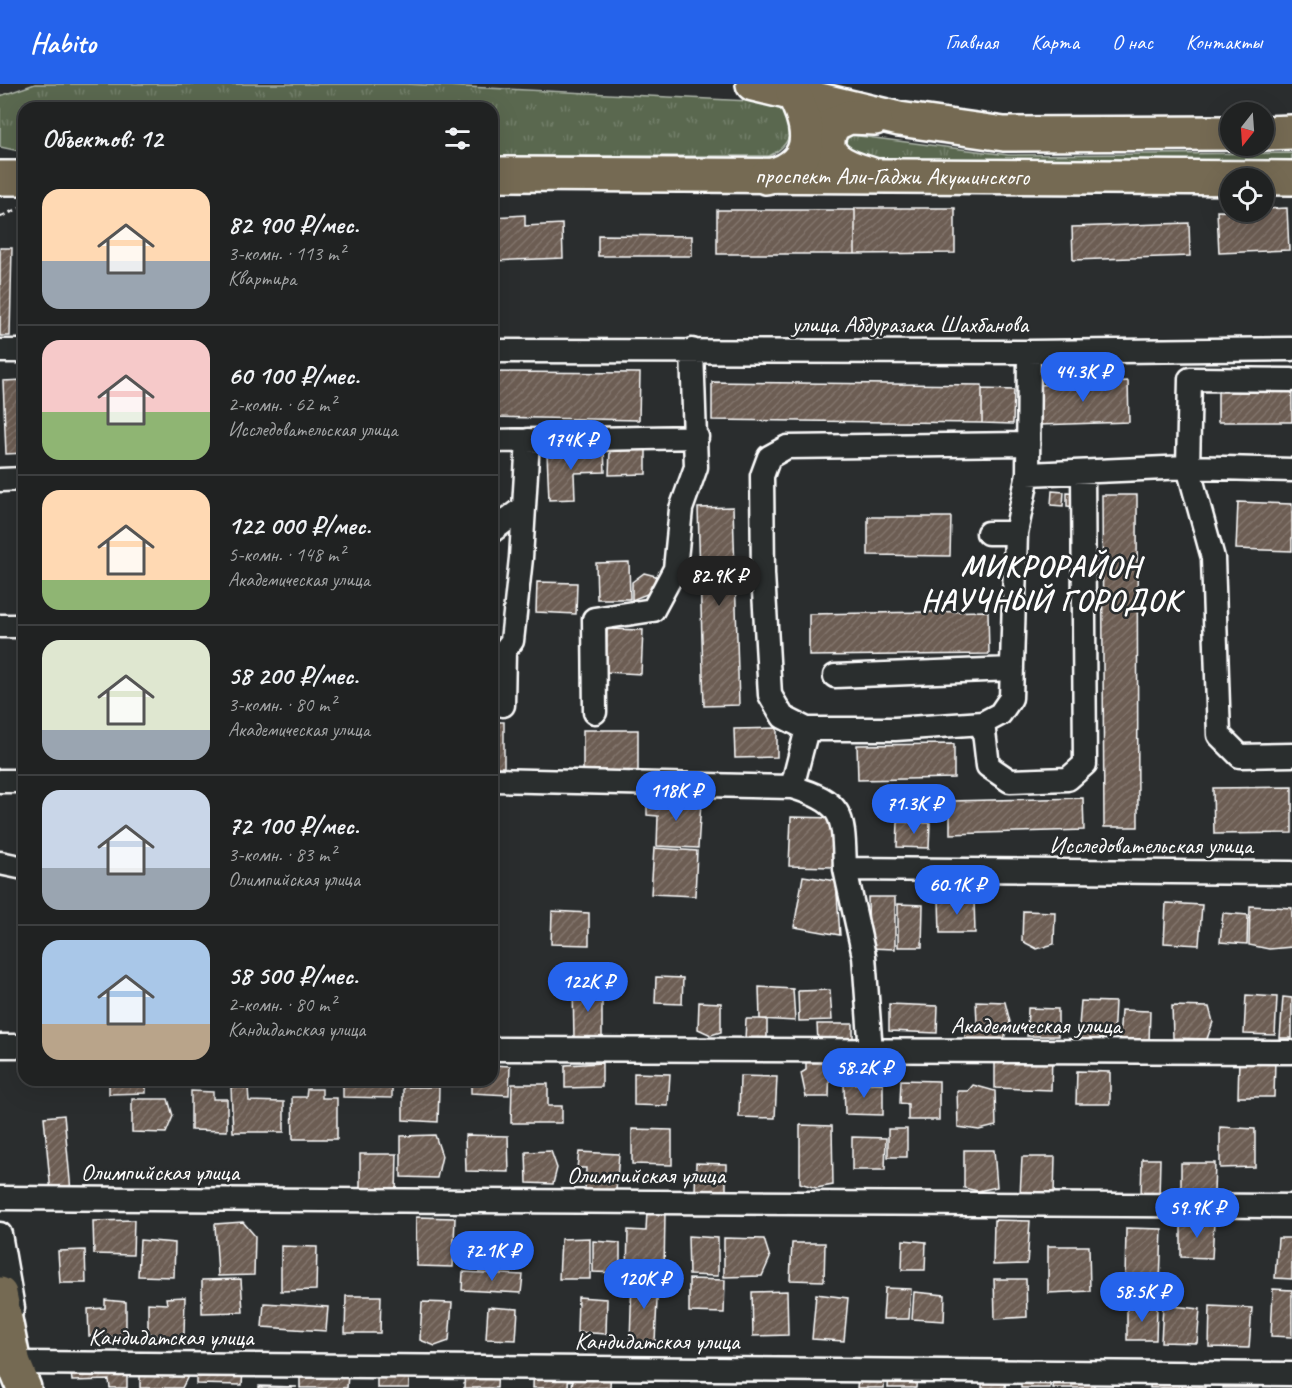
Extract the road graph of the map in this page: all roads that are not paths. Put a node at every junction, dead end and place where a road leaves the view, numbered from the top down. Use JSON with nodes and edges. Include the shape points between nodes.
{"nodes":[{"id":1,"x":753,"y":84,"type":"edge"},
{"id":2,"x":793,"y":88,"type":"edge"},
{"id":3,"x":899,"y":119,"type":"junction"},
{"id":4,"x":1292,"y":132,"type":"edge"},
{"id":5,"x":1220,"y":133,"type":"edge"},
{"id":6,"x":1274,"y":133,"type":"edge"},
{"id":7,"x":498,"y":174,"type":"edge"},
{"id":8,"x":764,"y":177,"type":"junction"},
{"id":9,"x":886,"y":178,"type":"junction"},
{"id":10,"x":1292,"y":178,"type":"edge"},
{"id":11,"x":1190,"y":349,"type":"junction"},
{"id":12,"x":1292,"y":349,"type":"edge"},
{"id":13,"x":692,"y":350,"type":"junction"},
{"id":14,"x":0,"y":351,"type":"edge"},
{"id":15,"x":18,"y":351,"type":"edge"},
{"id":16,"x":498,"y":351,"type":"edge"},
{"id":17,"x":1029,"y":352,"type":"junction"},
{"id":18,"x":1190,"y":379,"type":"junction"},
{"id":19,"x":1292,"y":380,"type":"edge"},
{"id":20,"x":697,"y":437,"type":"junction"},
{"id":21,"x":528,"y":440,"type":"junction"},
{"id":22,"x":498,"y":441,"type":"edge"},
{"id":23,"x":1028,"y":444,"type":"junction"},
{"id":24,"x":1188,"y":467,"type":"junction"},
{"id":25,"x":1292,"y":470,"type":"edge"},
{"id":26,"x":1083,"y":472,"type":"junction"},
{"id":27,"x":1028,"y":474,"type":"junction"},
{"id":28,"x":18,"y":479,"type":"edge"},
{"id":29,"x":0,"y":480,"type":"edge"},
{"id":30,"x":524,"y":507,"type":"junction"},
{"id":31,"x":498,"y":526,"type":"edge"},
{"id":32,"x":988,"y":533,"type":"dead end"},
{"id":33,"x":1016,"y":533,"type":"junction"},
{"id":34,"x":0,"y":626,"type":"edge"},
{"id":35,"x":18,"y":626,"type":"edge"},
{"id":36,"x":1012,"y":669,"type":"junction"},
{"id":37,"x":835,"y":676,"type":"dead end"},
{"id":38,"x":503,"y":705,"type":"dead end"},
{"id":39,"x":595,"y":712,"type":"dead end"},
{"id":40,"x":983,"y":723,"type":"junction"},
{"id":41,"x":807,"y":729,"type":"junction"},
{"id":42,"x":1292,"y":755,"type":"edge"},
{"id":43,"x":498,"y":780,"type":"edge"},
{"id":44,"x":0,"y":781,"type":"edge"},
{"id":45,"x":18,"y":782,"type":"edge"},
{"id":46,"x":792,"y":787,"type":"junction"},
{"id":47,"x":0,"y":863,"type":"edge"},
{"id":48,"x":18,"y":867,"type":"edge"},
{"id":49,"x":845,"y":869,"type":"junction"},
{"id":50,"x":1292,"y":873,"type":"edge"},
{"id":51,"x":0,"y":1046,"type":"edge"},
{"id":52,"x":18,"y":1046,"type":"edge"},
{"id":53,"x":498,"y":1049,"type":"edge"},
{"id":54,"x":871,"y":1052,"type":"junction"},
{"id":55,"x":1292,"y":1052,"type":"edge"},
{"id":56,"x":0,"y":1198,"type":"edge"},
{"id":57,"x":1292,"y":1206,"type":"edge"},
{"id":58,"x":0,"y":1234,"type":"edge"},
{"id":59,"x":0,"y":1294,"type":"edge"},
{"id":60,"x":19,"y":1373,"type":"edge"},
{"id":61,"x":1292,"y":1374,"type":"edge"}],
"edges":[{"from":1,"to":2,"type":"highway","name":"проспект Али-Гаджи Акушинского"},
{"from":2,"to":3,"type":"highway","name":"проспект Али-Гаджи Акушинского"},
{"from":2,"to":8,"type":"highway","via":[[806,122],[805,147],[799,160],[785,173]]},
{"from":3,"to":5,"type":"highway","name":"проспект Али-Гаджи Акушинского","via":[[1004,134]]},
{"from":3,"to":9,"type":"highway","via":[[849,117],[834,124],[830,131],[830,152],[837,161],[847,168]]},
{"from":4,"to":6,"type":"highway"},
{"from":7,"to":8,"type":"highway","name":"проспект Али-Гаджи Акушинского"},
{"from":8,"to":9,"type":"highway","name":"проспект Али-Гаджи Акушинского"},
{"from":9,"to":10,"type":"highway","name":"проспект Али-Гаджи Акушинского"},
{"from":11,"to":12,"type":"street","name":"улица Абдуразака Шахбанова"},
{"from":11,"to":17,"type":"street","name":"улица Абдуразака Шахбанова"},
{"from":11,"to":18,"type":"street"},
{"from":13,"to":16,"type":"street","name":"улица Абдуразака Шахбанова"},
{"from":13,"to":17,"type":"street","name":"улица Абдуразака Шахбанова"},
{"from":13,"to":20,"type":"street"},
{"from":14,"to":15,"type":"street"},
{"from":17,"to":23,"type":"street"},
{"from":18,"to":19,"type":"street"},
{"from":18,"to":24,"type":"street"},
{"from":20,"to":21,"type":"street"},
{"from":20,"to":39,"type":"street","via":[[696,467],[681,509],[675,569],[653,610],[594,619]]},
{"from":21,"to":22,"type":"street"},
{"from":21,"to":30,"type":"street"},
{"from":23,"to":27,"type":"street"},
{"from":23,"to":41,"type":"street","via":[[787,447],[769,457],[762,476],[770,695],[783,717]]},
{"from":24,"to":25,"type":"street"},
{"from":24,"to":26,"type":"street"},
{"from":24,"to":42,"type":"street","via":[[1213,558],[1219,735],[1240,756]]},
{"from":26,"to":27,"type":"street"},
{"from":26,"to":40,"type":"street","via":[[1085,764],[1068,779],[1010,781],[988,766]]},
{"from":27,"to":33,"type":"street"},
{"from":28,"to":29,"type":"street"},
{"from":30,"to":31,"type":"street"},
{"from":30,"to":38,"type":"street","via":[[512,641],[504,651]]},
{"from":32,"to":33,"type":"street"},
{"from":33,"to":36,"type":"street"},
{"from":34,"to":35,"type":"street"},
{"from":36,"to":37,"type":"street"},
{"from":36,"to":40,"type":"street","via":[[1011,698],[1000,714]]},
{"from":40,"to":41,"type":"street"},
{"from":41,"to":46,"type":"street"},
{"from":43,"to":46,"type":"street"},
{"from":44,"to":45,"type":"street"},
{"from":46,"to":49,"type":"street","via":[[816,794],[843,820]]},
{"from":47,"to":48,"type":"street"},
{"from":49,"to":50,"type":"street","name":"Исследовательская улица"},
{"from":49,"to":54,"type":"street","via":[[864,956]]},
{"from":51,"to":52,"type":"street"},
{"from":53,"to":54,"type":"street","name":"Академическая улица"},
{"from":54,"to":55,"type":"street","name":"Академическая улица"},
{"from":56,"to":57,"type":"street","name":"Олимпийская улица"},
{"from":58,"to":60,"type":"street"},
{"from":59,"to":60,"type":"highway"},
{"from":60,"to":61,"type":"street","name":"Кандидатская улица"}]}
